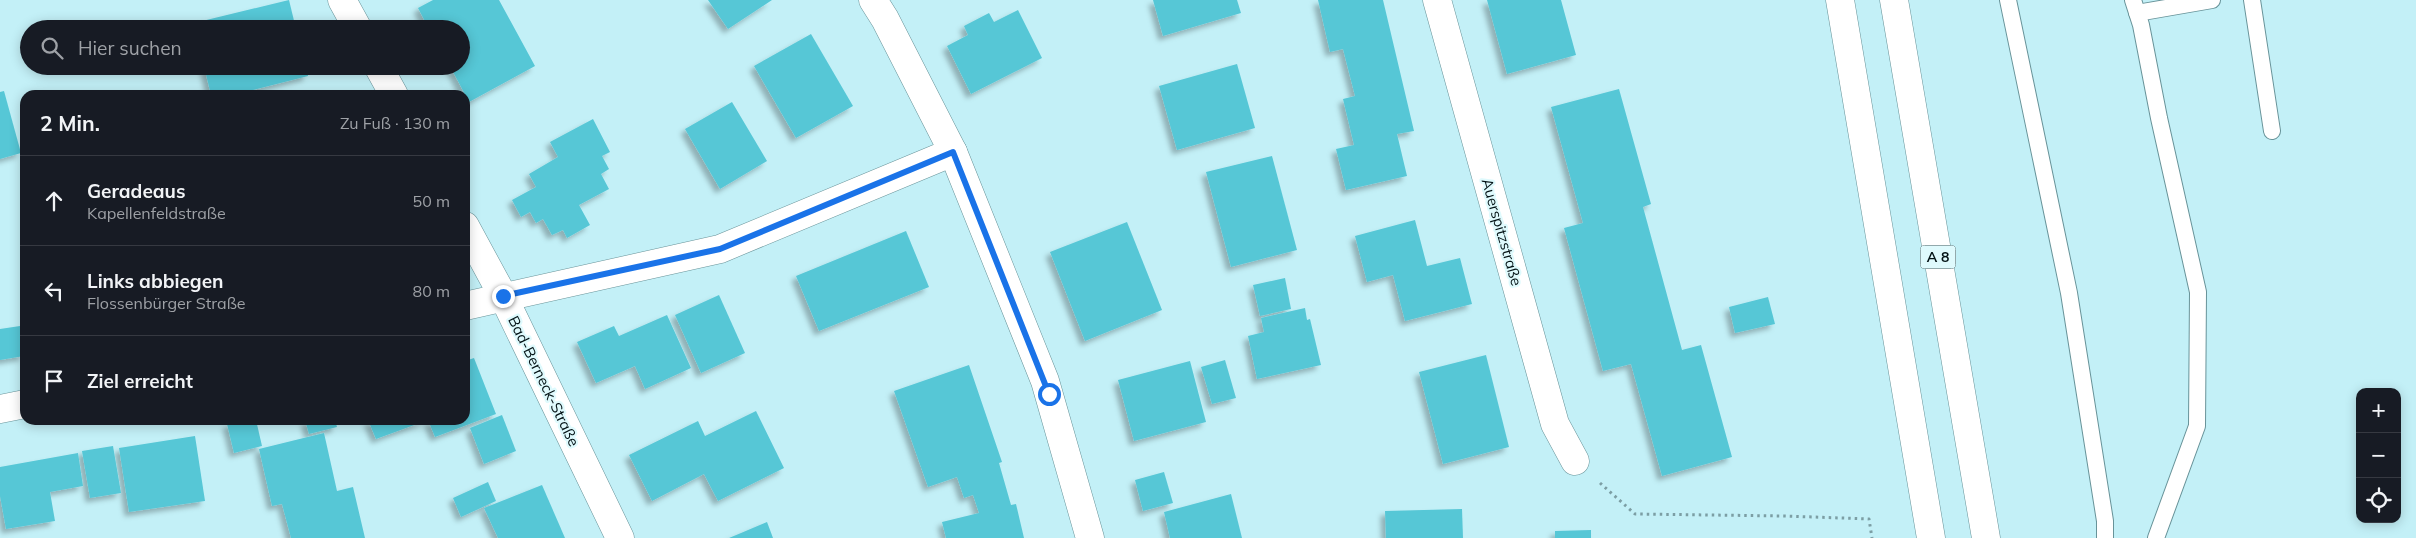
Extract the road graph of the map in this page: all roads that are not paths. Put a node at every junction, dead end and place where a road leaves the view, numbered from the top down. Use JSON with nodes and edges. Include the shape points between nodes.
{"nodes":[{"id":1,"x":342,"y":0,"type":"edge"},
{"id":2,"x":873,"y":0,"type":"edge"},
{"id":3,"x":1437,"y":0,"type":"edge"},
{"id":4,"x":1840,"y":0,"type":"edge"},
{"id":5,"x":1894,"y":0,"type":"edge"},
{"id":6,"x":2008,"y":0,"type":"edge"},
{"id":7,"x":2212,"y":0,"type":"edge"},
{"id":8,"x":2252,"y":0,"type":"edge"},
{"id":9,"x":2135,"y":6,"type":"edge"},
{"id":10,"x":353,"y":20,"type":"edge"},
{"id":11,"x":383,"y":75,"type":"edge"},
{"id":12,"x":391,"y":90,"type":"edge"},
{"id":13,"x":2272,"y":131,"type":"dead end"},
{"id":14,"x":953,"y":152,"type":"junction"},
{"id":15,"x":470,"y":235,"type":"edge"},
{"id":16,"x":503,"y":296,"type":"junction"},
{"id":17,"x":470,"y":305,"type":"edge"},
{"id":18,"x":20,"y":405,"type":"edge"},
{"id":19,"x":0,"y":408,"type":"edge"},
{"id":20,"x":1575,"y":461,"type":"road end"},
{"id":21,"x":620,"y":538,"type":"edge"},
{"id":22,"x":1090,"y":538,"type":"edge"},
{"id":23,"x":1931,"y":538,"type":"edge"},
{"id":24,"x":1986,"y":538,"type":"edge"},
{"id":25,"x":2105,"y":538,"type":"edge"},
{"id":26,"x":2156,"y":538,"type":"edge"}],
"edges":[{"from":1,"to":10,"type":"main road"},
{"from":2,"to":14,"type":"main road"},
{"from":3,"to":20,"type":"main road","name":"Auerspitzstraße","via":[[1555,424]]},
{"from":4,"to":23,"type":"main road"},
{"from":5,"to":24,"type":"main road","number":"A 8"},
{"from":6,"to":25,"type":"lane","via":[[2069,293]]},
{"from":7,"to":9,"type":"lane"},
{"from":8,"to":13,"type":"lane"},
{"from":9,"to":26,"type":"lane","via":[[2198,292],[2197,426]]},
{"from":11,"to":12,"type":"main road"},
{"from":14,"to":16,"type":"main road","via":[[720,249]]},
{"from":14,"to":22,"type":"main road","via":[[1045,381]]},
{"from":15,"to":16,"type":"main road","name":"Bad-Berneck-Straße"},
{"from":16,"to":17,"type":"main road"},
{"from":16,"to":21,"type":"main road","name":"Bad-Berneck-Straße"},
{"from":18,"to":19,"type":"main road"}]}
